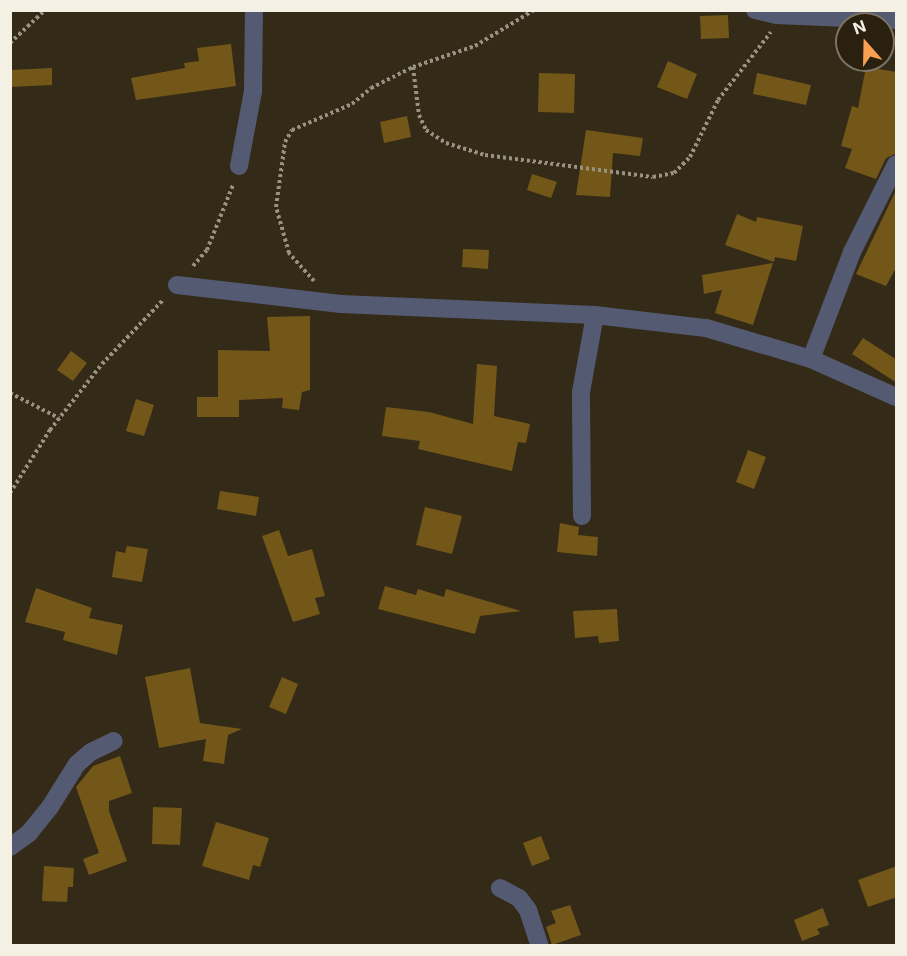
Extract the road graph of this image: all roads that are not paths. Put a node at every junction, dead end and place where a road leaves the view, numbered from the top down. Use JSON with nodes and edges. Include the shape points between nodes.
{"nodes":[{"id":1,"x":254,"y":10,"type":"edge"},
{"id":2,"x":755,"y":10,"type":"edge"},
{"id":3,"x":897,"y":20,"type":"edge"},
{"id":4,"x":897,"y":164,"type":"edge"},
{"id":5,"x":239,"y":166,"type":"road end"},
{"id":6,"x":177,"y":285,"type":"road end"},
{"id":7,"x":595,"y":315,"type":"junction"},
{"id":8,"x":811,"y":358,"type":"junction"},
{"id":9,"x":897,"y":397,"type":"edge"},
{"id":10,"x":582,"y":516,"type":"dead end"},
{"id":11,"x":114,"y":741,"type":"dead end"},
{"id":12,"x":10,"y":847,"type":"edge"},
{"id":13,"x":500,"y":888,"type":"dead end"},
{"id":14,"x":540,"y":945,"type":"edge"}],
"edges":[{"from":1,"to":5,"type":"street","via":[[253,91]]},
{"from":2,"to":3,"type":"street","via":[[776,15]]},
{"from":4,"to":8,"type":"street","via":[[852,252]]},
{"from":6,"to":7,"type":"street","via":[[341,304]]},
{"from":7,"to":8,"type":"street","via":[[706,328]]},
{"from":7,"to":10,"type":"street","via":[[581,392]]},
{"from":8,"to":9,"type":"street"},
{"from":11,"to":12,"type":"street","via":[[77,764],[36,824]]},
{"from":13,"to":14,"type":"street","via":[[519,898],[528,910]]}]}
